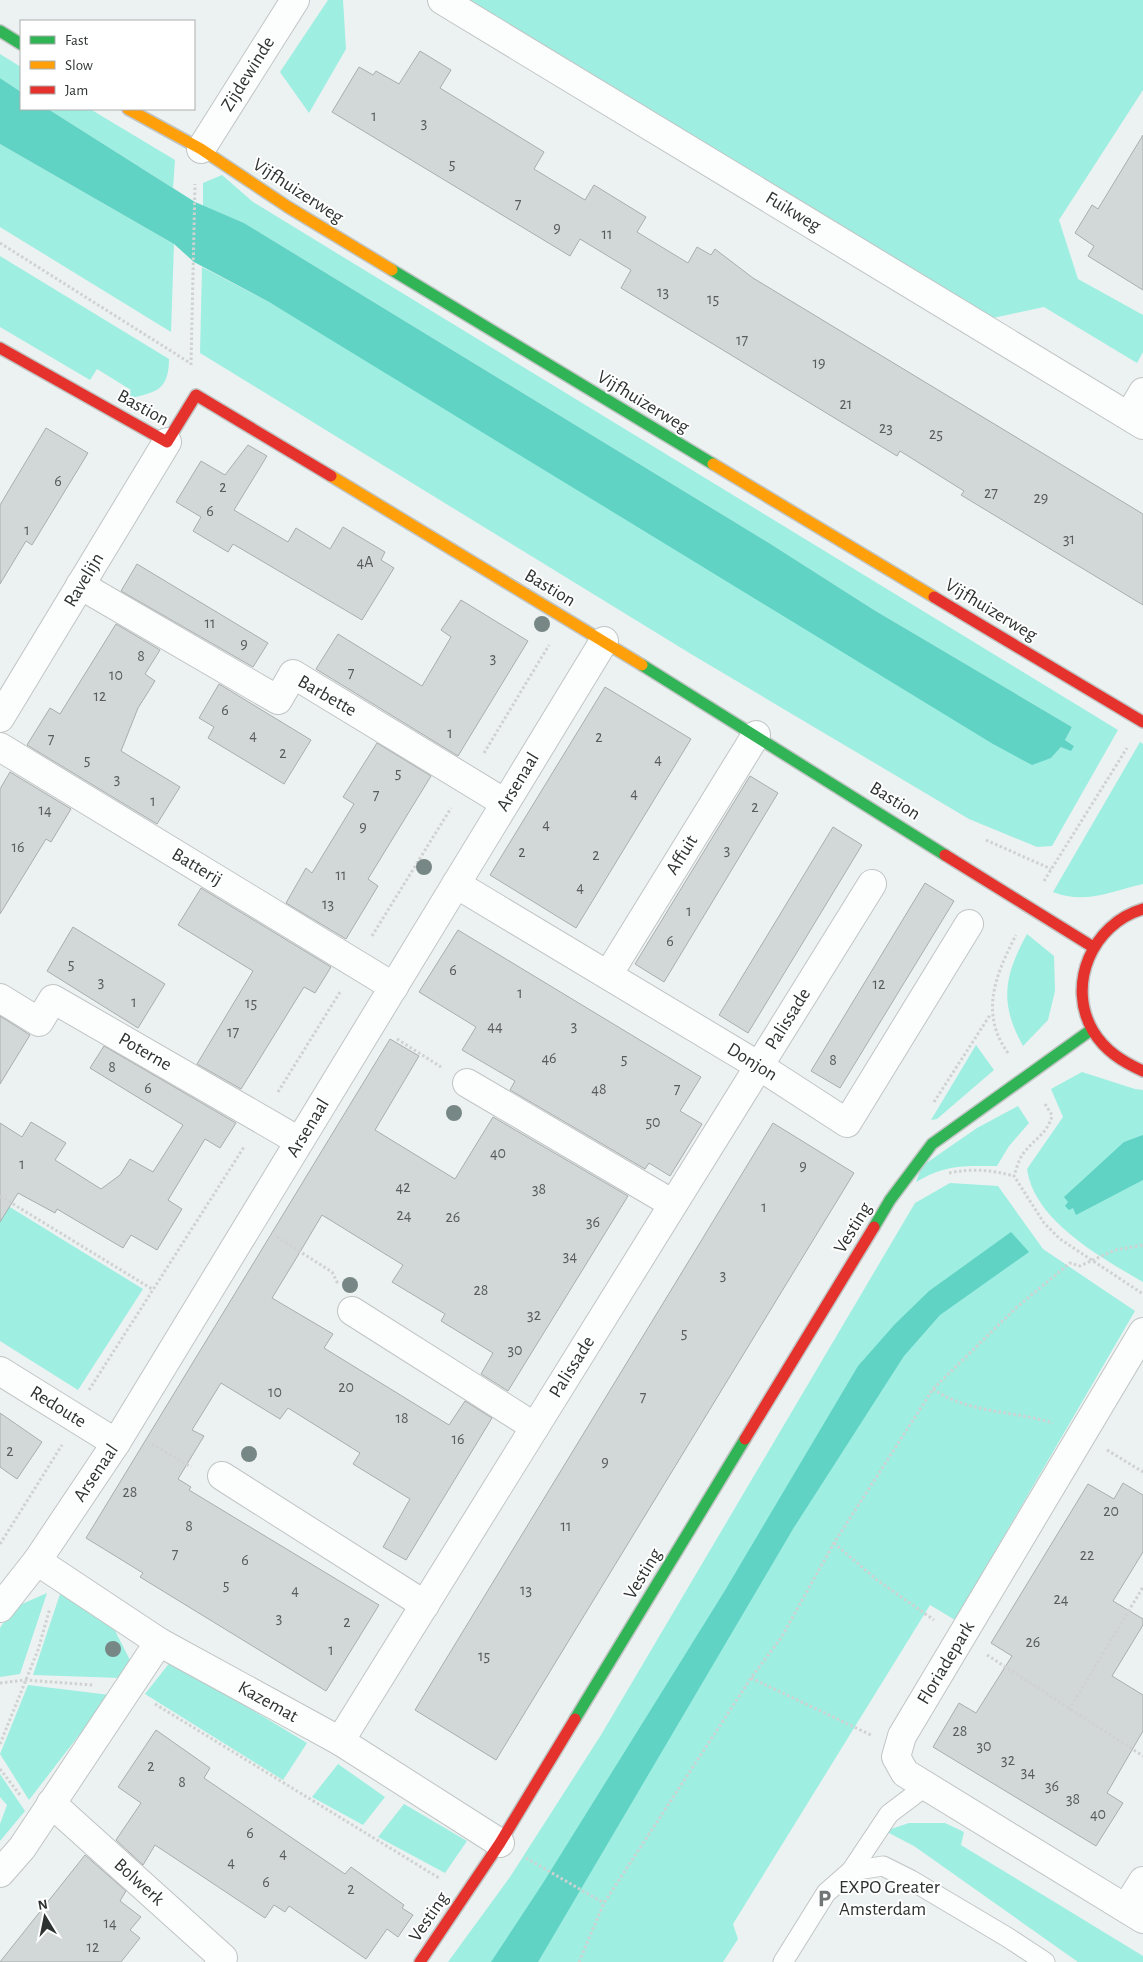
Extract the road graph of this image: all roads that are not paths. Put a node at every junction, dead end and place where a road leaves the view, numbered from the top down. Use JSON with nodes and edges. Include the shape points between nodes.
{"nodes":[{"id":1,"x":295,"y":0,"type":"edge"},
{"id":2,"x":442,"y":0,"type":"edge"},
{"id":3,"x":0,"y":31,"type":"edge"},
{"id":4,"x":20,"y":43,"type":"edge"},
{"id":5,"x":130,"y":110,"type":"edge"},
{"id":6,"x":201,"y":149,"type":"junction"},
{"id":7,"x":0,"y":348,"type":"edge"},
{"id":8,"x":1143,"y":392,"type":"edge"},
{"id":9,"x":1136,"y":420,"type":"edge"},
{"id":10,"x":167,"y":442,"type":"junction"},
{"id":11,"x":80,"y":585,"type":"junction"},
{"id":12,"x":604,"y":640,"type":"junction"},
{"id":13,"x":0,"y":718,"type":"edge"},
{"id":14,"x":1143,"y":722,"type":"edge"},
{"id":15,"x":756,"y":735,"type":"junction"},
{"id":16,"x":0,"y":748,"type":"edge"},
{"id":17,"x":505,"y":802,"type":"junction"},
{"id":18,"x":456,"y":884,"type":"junction"},
{"id":19,"x":872,"y":884,"type":"dead end"},
{"id":20,"x":1143,"y":909,"type":"edge"},
{"id":21,"x":969,"y":924,"type":"dead end"},
{"id":22,"x":1093,"y":946,"type":"junction"},
{"id":23,"x":608,"y":975,"type":"junction"},
{"id":24,"x":394,"y":986,"type":"junction"},
{"id":25,"x":0,"y":998,"type":"edge"},
{"id":26,"x":1091,"y":1030,"type":"junction"},
{"id":27,"x":759,"y":1066,"type":"junction"},
{"id":28,"x":1143,"y":1071,"type":"edge"},
{"id":29,"x":467,"y":1084,"type":"road end"},
{"id":30,"x":299,"y":1141,"type":"junction"},
{"id":31,"x":673,"y":1204,"type":"junction"},
{"id":32,"x":352,"y":1311,"type":"road end"},
{"id":33,"x":1143,"y":1332,"type":"edge"},
{"id":34,"x":0,"y":1371,"type":"edge"},
{"id":35,"x":535,"y":1427,"type":"junction"},
{"id":36,"x":121,"y":1436,"type":"junction"},
{"id":37,"x":222,"y":1476,"type":"road end"},
{"id":38,"x":37,"y":1561,"type":"junction"},
{"id":39,"x":425,"y":1605,"type":"junction"},
{"id":40,"x":0,"y":1608,"type":"edge"},
{"id":41,"x":159,"y":1642,"type":"junction"},
{"id":42,"x":340,"y":1741,"type":"junction"},
{"id":43,"x":926,"y":1786,"type":"junction"},
{"id":44,"x":51,"y":1803,"type":"junction"},
{"id":45,"x":500,"y":1843,"type":"junction"},
{"id":46,"x":851,"y":1871,"type":"junction"},
{"id":47,"x":0,"y":1873,"type":"edge"},
{"id":48,"x":1143,"y":1881,"type":"edge"},
{"id":49,"x":1135,"y":1913,"type":"edge"},
{"id":50,"x":219,"y":1962,"type":"edge"},
{"id":51,"x":420,"y":1962,"type":"edge"},
{"id":52,"x":783,"y":1962,"type":"edge"},
{"id":53,"x":1044,"y":1962,"type":"edge"}],
"edges":[{"from":1,"to":6,"type":"street","name":"Zijdewinde"},
{"from":2,"to":9,"type":"street","name":"Fuikweg"},
{"from":3,"to":4,"type":"street"},
{"from":5,"to":6,"type":"street","name":"Vijfhuizerweg"},
{"from":6,"to":14,"type":"street","name":"Vijfhuizerweg","via":[[288,207],[528,354]]},
{"from":7,"to":10,"type":"street","name":"Bastion"},
{"from":8,"to":9,"type":"street"},
{"from":10,"to":11,"type":"street","name":"Ravelijn"},
{"from":10,"to":12,"type":"street","name":"Bastion","via":[[196,395]]},
{"from":11,"to":13,"type":"street","name":"Ravelijn"},
{"from":11,"to":17,"type":"street","name":"Barbette","via":[[278,700],[293,674]]},
{"from":12,"to":15,"type":"street","name":"Bastion"},
{"from":12,"to":17,"type":"street","name":"Arsenaal"},
{"from":15,"to":22,"type":"street","name":"Bastion"},
{"from":15,"to":23,"type":"street","name":"Affuit"},
{"from":16,"to":24,"type":"street","name":"Batterij"},
{"from":17,"to":18,"type":"street","name":"Arsenaal"},
{"from":18,"to":23,"type":"street","name":"Donjon"},
{"from":18,"to":24,"type":"street","name":"Arsenaal"},
{"from":19,"to":27,"type":"street","name":"Palissade"},
{"from":20,"to":22,"type":"street","via":[[1133,911],[1110,926]]},
{"from":21,"to":27,"type":"street","name":"Donjon","via":[[847,1123]]},
{"from":22,"to":26,"type":"street","via":[[1082,973],[1082,1002]]},
{"from":23,"to":27,"type":"street","name":"Donjon"},
{"from":24,"to":30,"type":"street","name":"Arsenaal"},
{"from":25,"to":30,"type":"street","name":"Poterne","via":[[39,1022],[53,999]]},
{"from":26,"to":28,"type":"street","via":[[1106,1050],[1126,1065]]},
{"from":26,"to":45,"type":"street","name":"Vesting","via":[[932,1144],[890,1200]]},
{"from":27,"to":31,"type":"street","name":"Palissade"},
{"from":29,"to":31,"type":"street"},
{"from":30,"to":36,"type":"street","name":"Arsenaal"},
{"from":31,"to":35,"type":"street","name":"Palissade"},
{"from":32,"to":35,"type":"street"},
{"from":33,"to":43,"type":"street","name":"Floriadepark","via":[[902,1736],[896,1757],[904,1773]]},
{"from":34,"to":36,"type":"street","name":"Redoute"},
{"from":35,"to":39,"type":"street","name":"Palissade"},
{"from":36,"to":38,"type":"street","name":"Arsenaal"},
{"from":37,"to":39,"type":"street"},
{"from":38,"to":40,"type":"street","name":"Arsenaal"},
{"from":38,"to":41,"type":"street","name":"Kazemat"},
{"from":39,"to":42,"type":"street","name":"Palissade"},
{"from":41,"to":42,"type":"street","name":"Kazemat"},
{"from":41,"to":44,"type":"street"},
{"from":42,"to":45,"type":"street","name":"Kazemat"},
{"from":43,"to":46,"type":"lane","via":[[889,1814]]},
{"from":43,"to":49,"type":"street"},
{"from":44,"to":47,"type":"street","via":[[22,1848]]},
{"from":44,"to":50,"type":"street","name":"Bolwerk","via":[[223,1958]]},
{"from":45,"to":51,"type":"street","name":"Vesting"},
{"from":46,"to":52,"type":"lane","via":[[826,1893]]},
{"from":46,"to":53,"type":"lane","via":[[883,1866],[1008,1937]]},
{"from":48,"to":49,"type":"street"}]}
